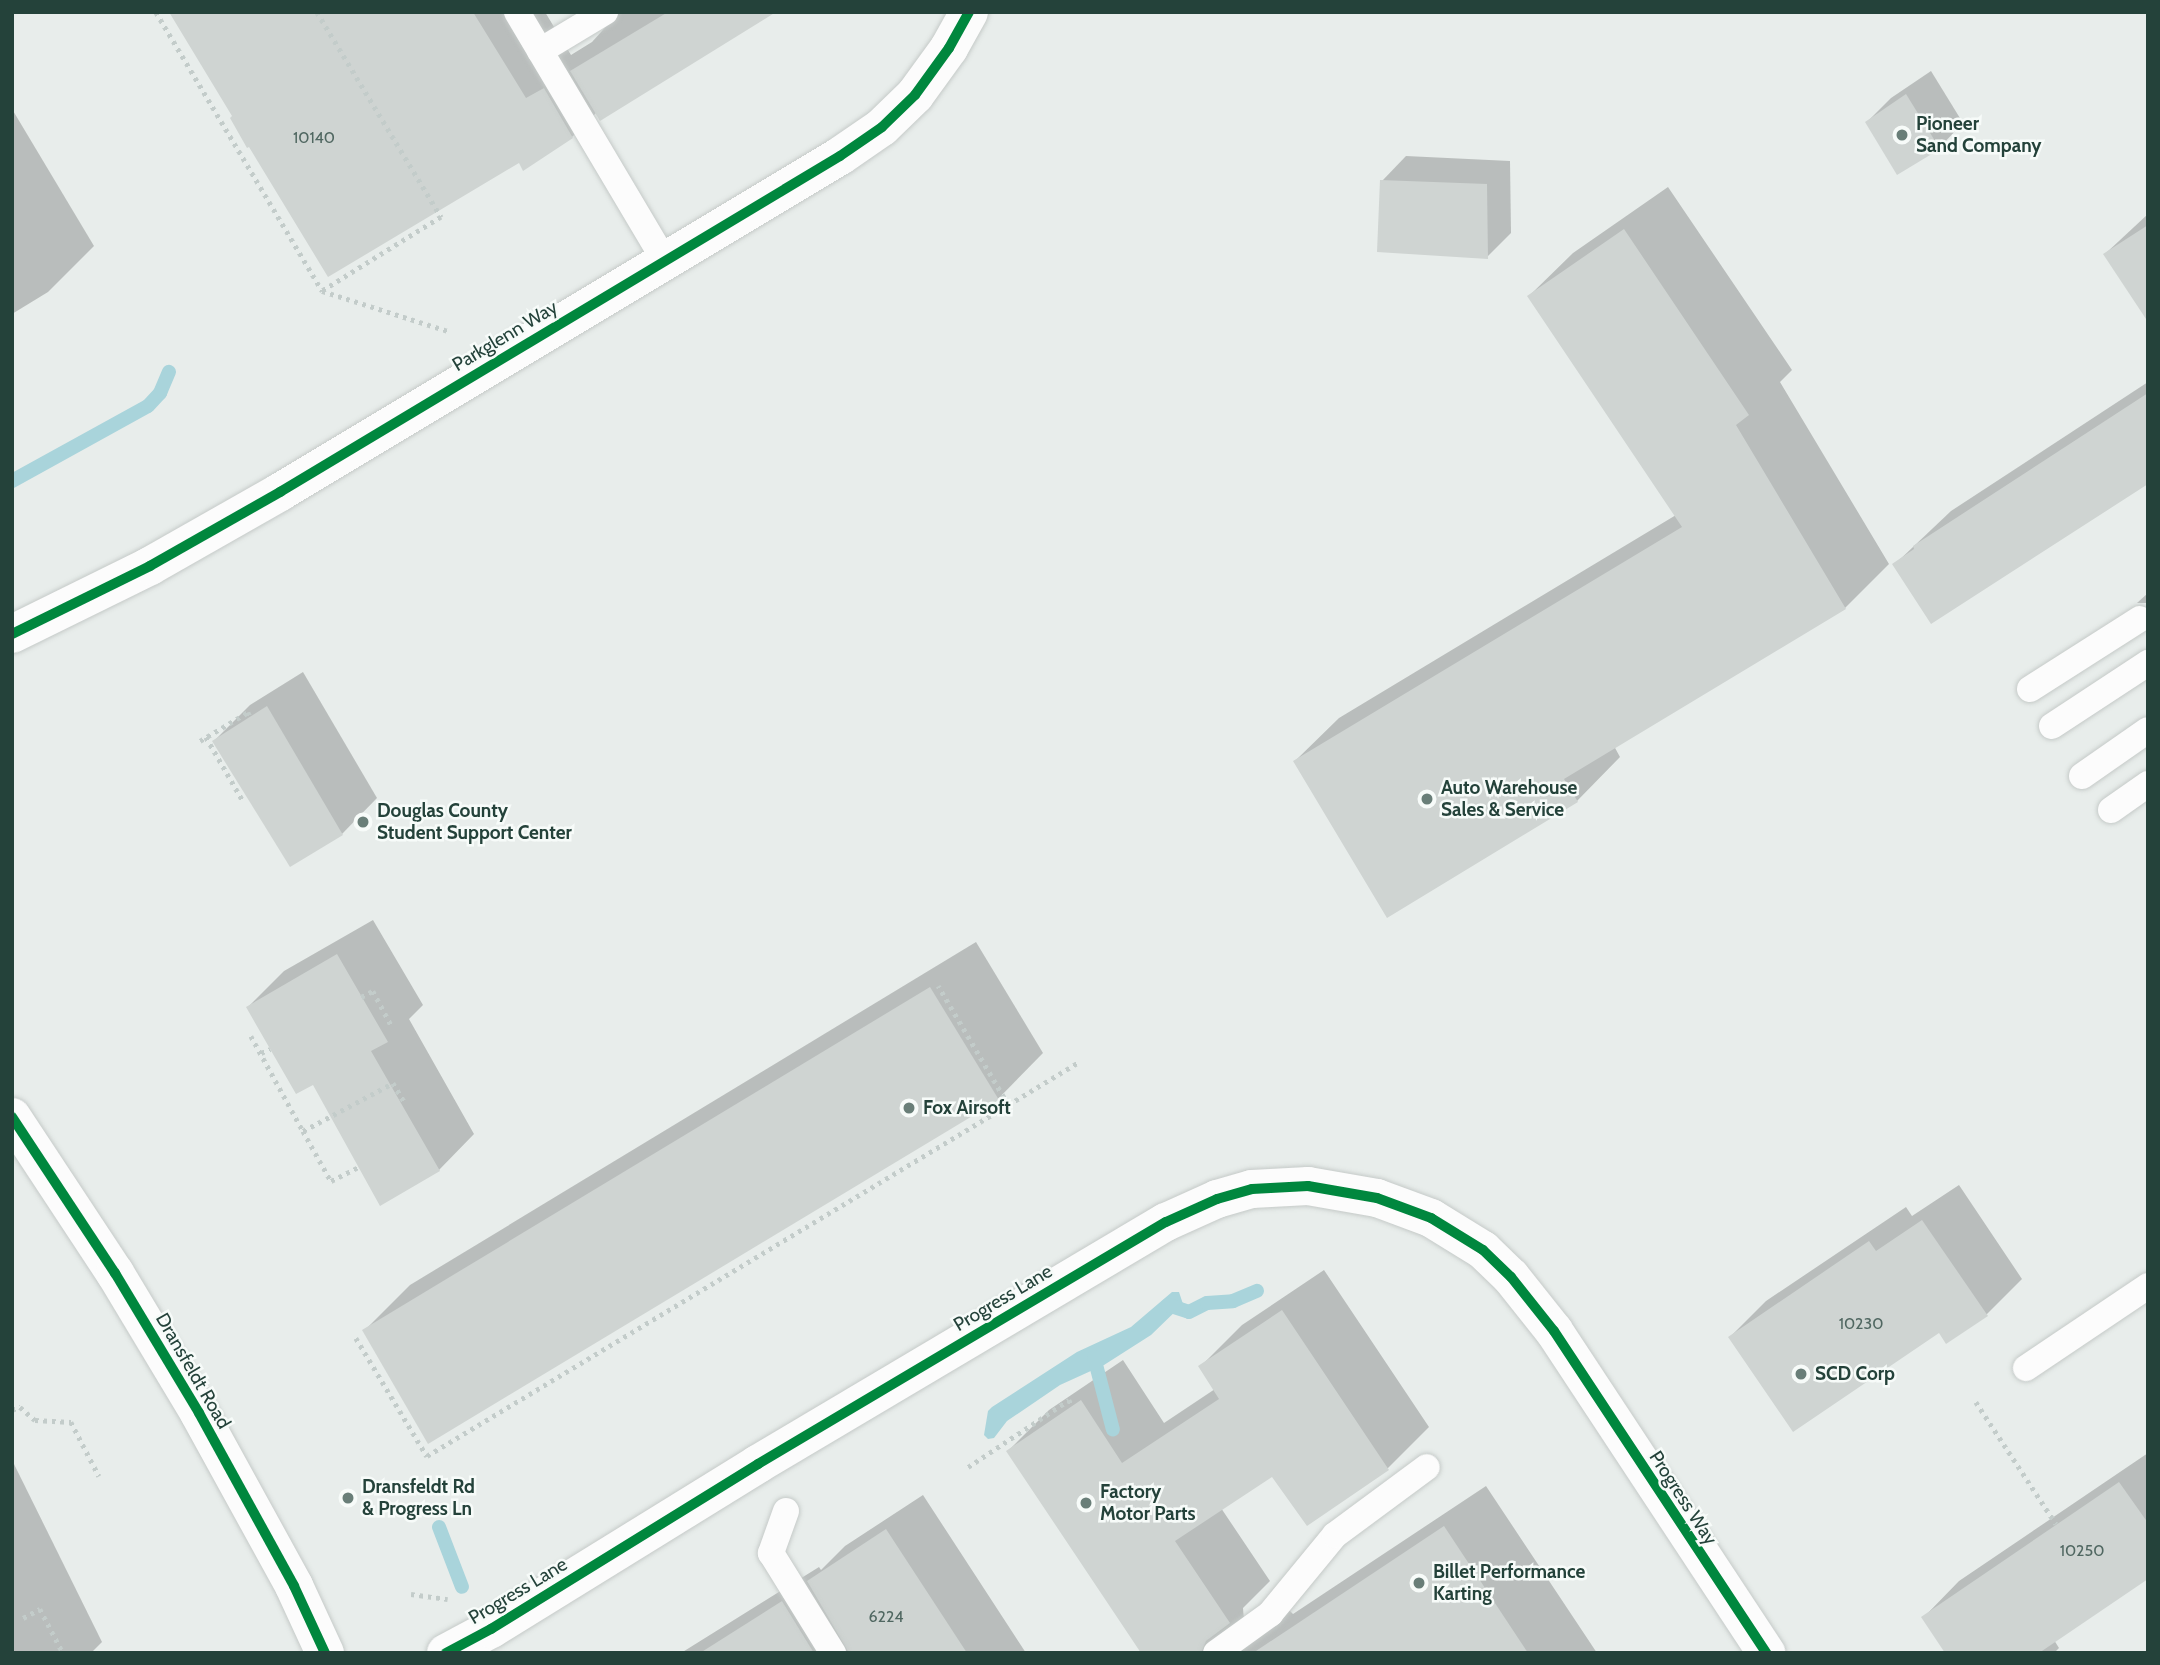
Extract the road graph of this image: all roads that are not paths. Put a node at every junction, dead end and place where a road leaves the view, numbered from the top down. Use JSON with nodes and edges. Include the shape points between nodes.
{"nodes":[{"id":1,"x":517,"y":12,"type":"edge"},
{"id":2,"x":605,"y":12,"type":"edge"},
{"id":3,"x":969,"y":12,"type":"edge"},
{"id":4,"x":540,"y":51,"type":"junction"},
{"id":5,"x":664,"y":260,"type":"junction"},
{"id":6,"x":2140,"y":619,"type":"dead end"},
{"id":7,"x":12,"y":634,"type":"edge"},
{"id":8,"x":2148,"y":663,"type":"edge"},
{"id":9,"x":2030,"y":690,"type":"dead end"},
{"id":10,"x":2052,"y":726,"type":"dead end"},
{"id":11,"x":2148,"y":730,"type":"edge"},
{"id":12,"x":2082,"y":776,"type":"dead end"},
{"id":13,"x":2148,"y":784,"type":"edge"},
{"id":14,"x":2110,"y":810,"type":"dead end"},
{"id":15,"x":12,"y":1117,"type":"edge"},
{"id":16,"x":2148,"y":1286,"type":"edge"},
{"id":17,"x":1573,"y":1362,"type":"joint"},
{"id":18,"x":2026,"y":1368,"type":"dead end"},
{"id":19,"x":1427,"y":1467,"type":"dead end"},
{"id":20,"x":786,"y":1511,"type":"dead end"},
{"id":21,"x":325,"y":1653,"type":"edge"},
{"id":22,"x":446,"y":1653,"type":"edge"},
{"id":23,"x":833,"y":1653,"type":"edge"},
{"id":24,"x":1216,"y":1653,"type":"edge"},
{"id":25,"x":1766,"y":1653,"type":"edge"}],
"edges":[{"from":1,"to":4,"type":"lane"},
{"from":2,"to":4,"type":"lane"},
{"from":3,"to":5,"type":"street","name":"Parkglenn Way","via":[[929,76],[882,127]]},
{"from":4,"to":5,"type":"lane"},
{"from":5,"to":7,"type":"street","name":"Parkglenn Way","via":[[257,506]]},
{"from":6,"to":9,"type":"lane"},
{"from":8,"to":10,"type":"lane"},
{"from":11,"to":12,"type":"lane"},
{"from":13,"to":14,"type":"lane"},
{"from":15,"to":21,"type":"street","name":"Dransfeldt Road","via":[[115,1273],[199,1413],[294,1586]]},
{"from":16,"to":18,"type":"lane"},
{"from":17,"to":22,"type":"street","name":"Progress Lane","via":[[1511,1277],[1483,1251],[1431,1218],[1340,1189],[1252,1189],[1191,1210],[1118,1249]]},
{"from":17,"to":25,"type":"street","name":"Progress Way"},
{"from":19,"to":24,"type":"lane","via":[[1335,1535],[1270,1614]]},
{"from":20,"to":23,"type":"lane","via":[[771,1553]]}]}
